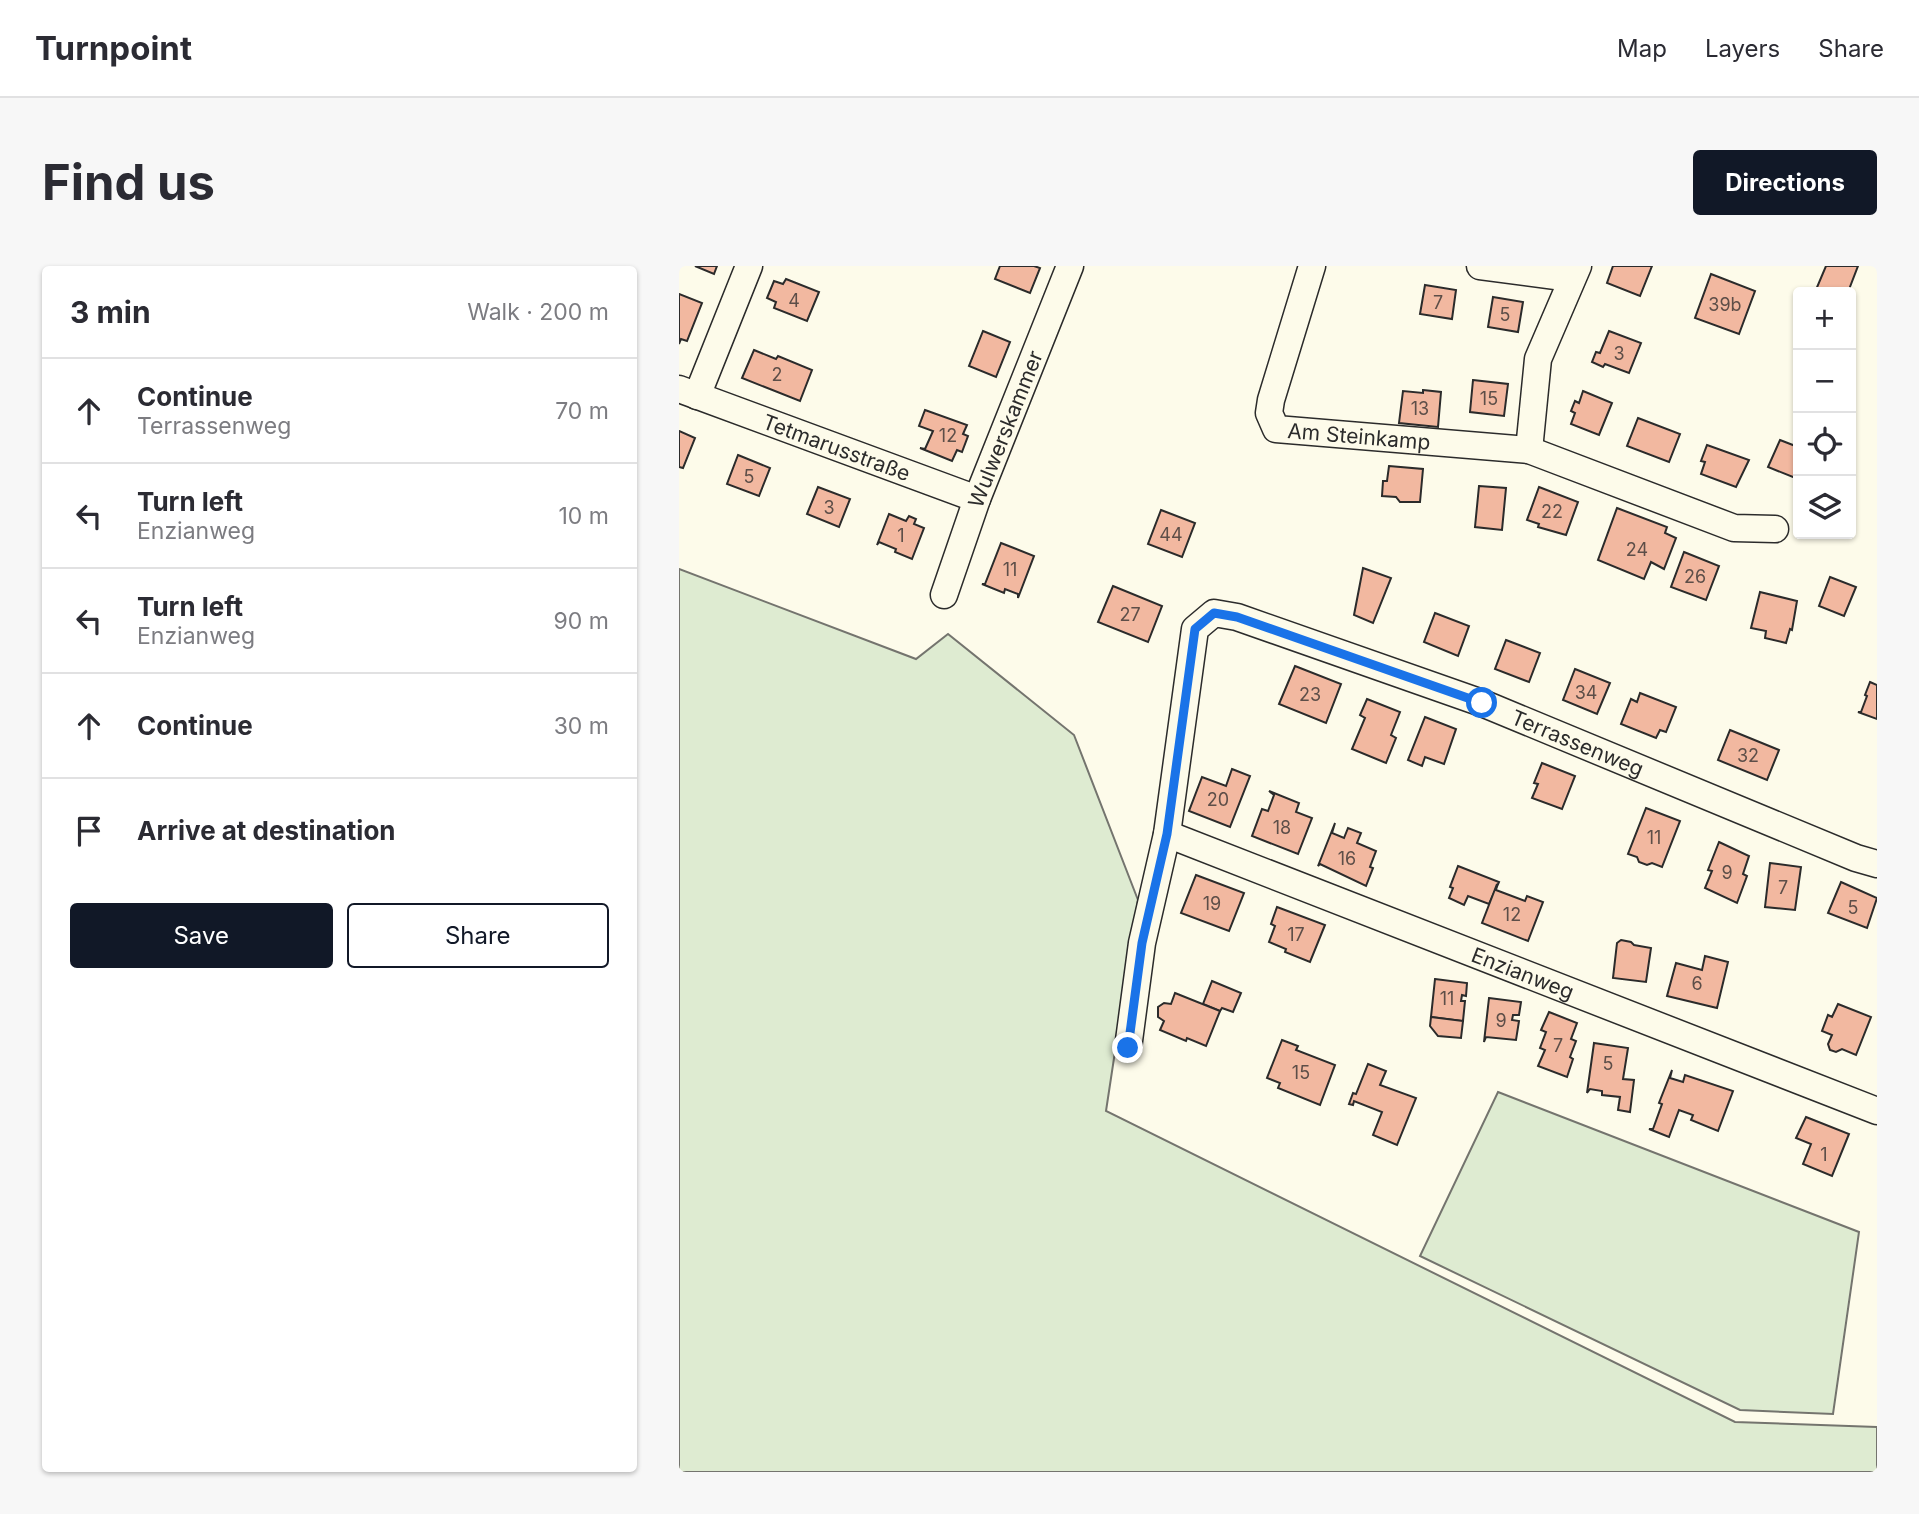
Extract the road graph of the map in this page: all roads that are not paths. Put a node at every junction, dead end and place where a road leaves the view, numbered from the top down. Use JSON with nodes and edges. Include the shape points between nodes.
{"nodes":[{"id":1,"x":749,"y":266,"type":"edge"},
{"id":2,"x":1070,"y":266,"type":"edge"},
{"id":3,"x":1312,"y":266,"type":"edge"},
{"id":4,"x":1480,"y":266,"type":"edge"},
{"id":5,"x":1574,"y":272,"type":"edge"},
{"id":6,"x":688,"y":393,"type":"edge"},
{"id":7,"x":1529,"y":450,"type":"junction"},
{"id":8,"x":977,"y":499,"type":"junction"},
{"id":9,"x":1775,"y":529,"type":"dead end"},
{"id":10,"x":944,"y":595,"type":"dead end"},
{"id":11,"x":1167,"y":834,"type":"junction"},
{"id":12,"x":1877,"y":864,"type":"edge"},
{"id":13,"x":1128,"y":1048,"type":"dead end"},
{"id":14,"x":1877,"y":1111,"type":"edge"}],
"edges":[{"from":1,"to":6,"type":"street","name":"Tetmarusstraße"},
{"from":2,"to":8,"type":"street","name":"Wulwerskammer"},
{"from":3,"to":7,"type":"street","name":"Am Steinkamp","via":[[1271,400],[1269,413],[1276,429]]},
{"from":4,"to":5,"type":"street"},
{"from":5,"to":7,"type":"street","via":[[1538,359]]},
{"from":6,"to":8,"type":"street","name":"Tetmarusstraße"},
{"from":7,"to":9,"type":"street","name":"Am Steinkamp","via":[[1734,528]]},
{"from":8,"to":10,"type":"street","name":"Wulwerskammer"},
{"from":11,"to":12,"type":"street","name":"Terrassenweg","via":[[1195,629],[1214,613],[1237,617],[1482,703]]},
{"from":11,"to":13,"type":"street","via":[[1142,943]]},
{"from":11,"to":14,"type":"street","name":"Enzianweg"}]}
